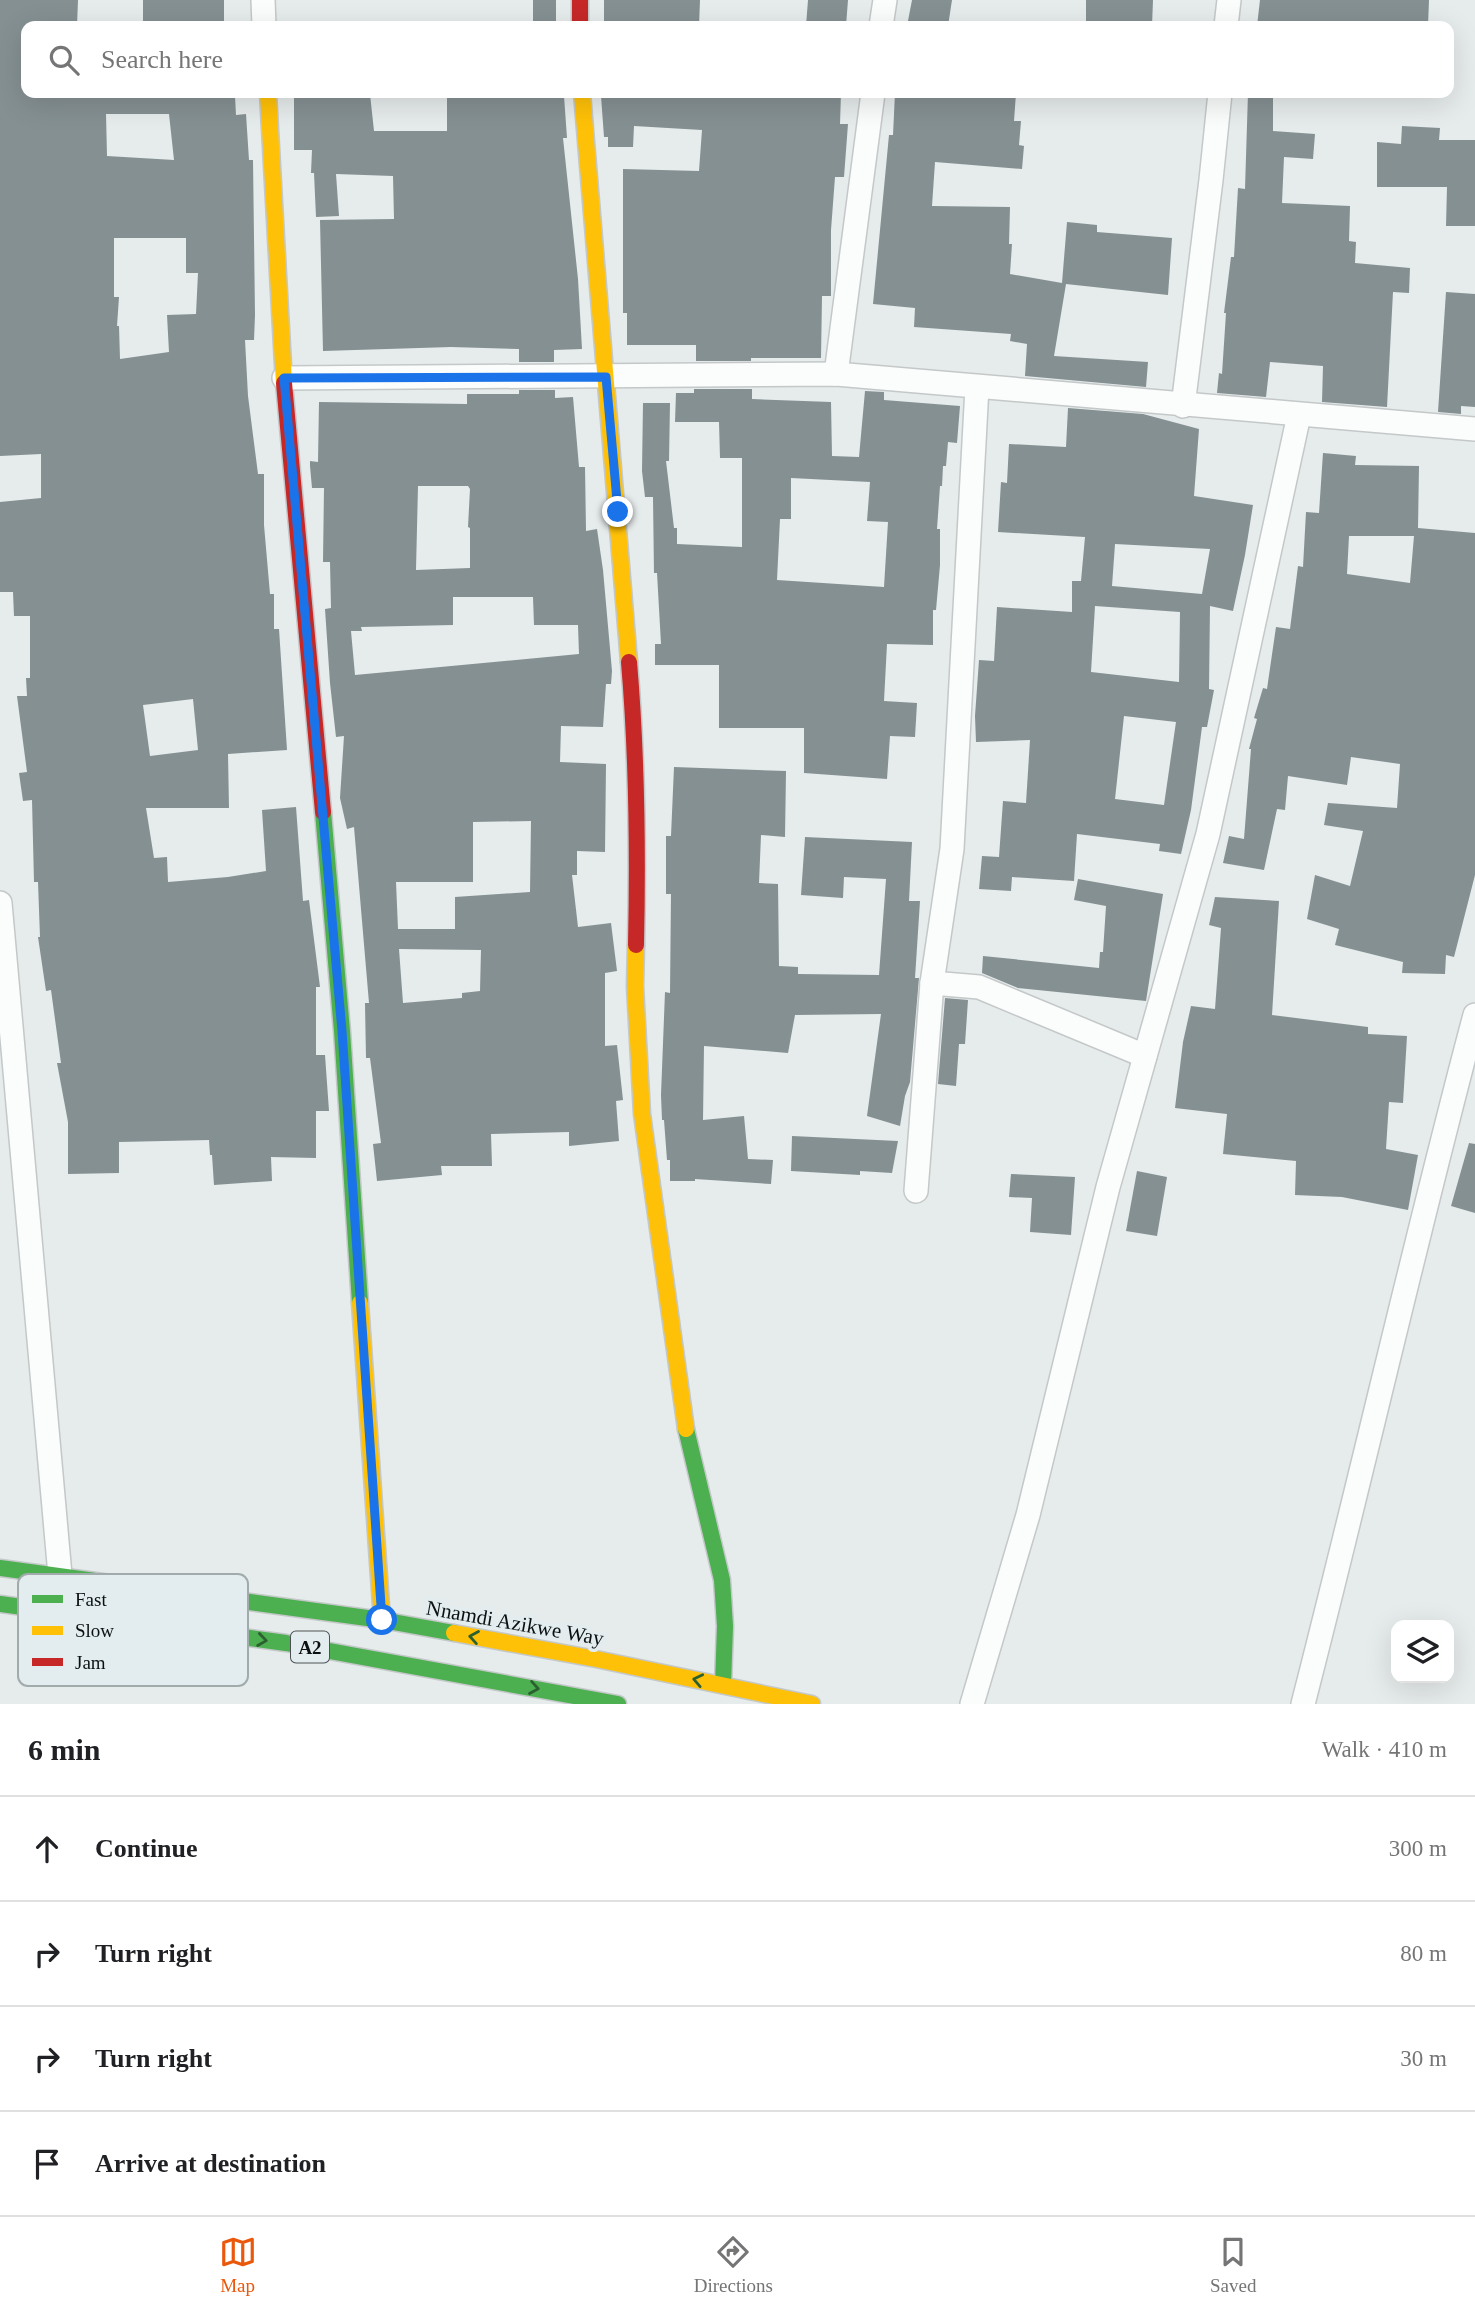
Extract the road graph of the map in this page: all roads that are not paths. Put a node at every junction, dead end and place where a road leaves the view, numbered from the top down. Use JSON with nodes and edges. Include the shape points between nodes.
{"nodes":[{"id":1,"x":263,"y":0,"type":"edge"},
{"id":2,"x":580,"y":0,"type":"edge"},
{"id":3,"x":885,"y":0,"type":"edge"},
{"id":4,"x":1229,"y":0,"type":"edge"},
{"id":5,"x":264,"y":21,"type":"edge"},
{"id":6,"x":580,"y":21,"type":"edge"},
{"id":7,"x":882,"y":21,"type":"edge"},
{"id":8,"x":1227,"y":21,"type":"edge"},
{"id":9,"x":268,"y":98,"type":"edge"},
{"id":10,"x":582,"y":98,"type":"edge"},
{"id":11,"x":872,"y":98,"type":"edge"},
{"id":12,"x":1219,"y":98,"type":"edge"},
{"id":13,"x":836,"y":374,"type":"junction"},
{"id":14,"x":606,"y":377,"type":"junction"},
{"id":15,"x":284,"y":378,"type":"junction"},
{"id":16,"x":977,"y":387,"type":"junction"},
{"id":17,"x":1183,"y":406,"type":"junction"},
{"id":18,"x":1299,"y":415,"type":"junction"},
{"id":19,"x":1475,"y":429,"type":"edge"},
{"id":20,"x":0,"y":903,"type":"edge"},
{"id":21,"x":932,"y":983,"type":"junction"},
{"id":22,"x":1475,"y":1015,"type":"edge"},
{"id":23,"x":1145,"y":1056,"type":"junction"},
{"id":24,"x":916,"y":1191,"type":"dead end"},
{"id":25,"x":0,"y":1567,"type":"edge"},
{"id":26,"x":52,"y":1574,"type":"edge"},
{"id":27,"x":60,"y":1574,"type":"edge"},
{"id":28,"x":248,"y":1601,"type":"edge"},
{"id":29,"x":0,"y":1604,"type":"edge"},
{"id":30,"x":18,"y":1606,"type":"edge"},
{"id":31,"x":382,"y":1620,"type":"junction"},
{"id":32,"x":248,"y":1638,"type":"edge"},
{"id":33,"x":723,"y":1685,"type":"junction"},
{"id":34,"x":563,"y":1699,"type":"edge"},
{"id":35,"x":618,"y":1704,"type":"edge"},
{"id":36,"x":812,"y":1704,"type":"edge"},
{"id":37,"x":972,"y":1704,"type":"edge"},
{"id":38,"x":1303,"y":1704,"type":"edge"}],
"edges":[{"from":1,"to":5,"type":"street"},
{"from":2,"to":6,"type":"main road"},
{"from":3,"to":7,"type":"street"},
{"from":4,"to":8,"type":"street"},
{"from":9,"to":15,"type":"main road"},
{"from":10,"to":14,"type":"main road"},
{"from":11,"to":13,"type":"street"},
{"from":12,"to":17,"type":"street"},
{"from":13,"to":14,"type":"street"},
{"from":13,"to":16,"type":"street"},
{"from":14,"to":15,"type":"street"},
{"from":14,"to":33,"type":"main road","via":[[634,716],[635,986],[642,1114],[684,1419],[722,1580]]},
{"from":15,"to":31,"type":"main road","via":[[342,1031]]},
{"from":16,"to":17,"type":"street"},
{"from":16,"to":21,"type":"street","via":[[952,849]]},
{"from":17,"to":18,"type":"street"},
{"from":18,"to":19,"type":"street"},
{"from":18,"to":23,"type":"street","via":[[1208,834]]},
{"from":20,"to":27,"type":"street"},
{"from":21,"to":23,"type":"street","via":[[978,987]]},
{"from":21,"to":24,"type":"street"},
{"from":22,"to":38,"type":"street"},
{"from":23,"to":37,"type":"street","via":[[1108,1186],[1028,1515]]},
{"from":25,"to":26,"type":"main road","name":"Nnamdi Azikwe Way","number":"A2"},
{"from":28,"to":31,"type":"main road","name":"Nnamdi Azikwe Way","number":"A2"},
{"from":29,"to":30,"type":"main road","number":"A2","one_way":true},
{"from":33,"to":31,"type":"main road","name":"Nnamdi Azikwe Way","number":"A2","one_way":true},
{"from":32,"to":34,"type":"main road","number":"A2","one_way":true},
{"from":33,"to":36,"type":"main road","name":"Nnamdi Azikwe Way","number":"A2"},
{"from":34,"to":35,"type":"main road","number":"A2"}]}
